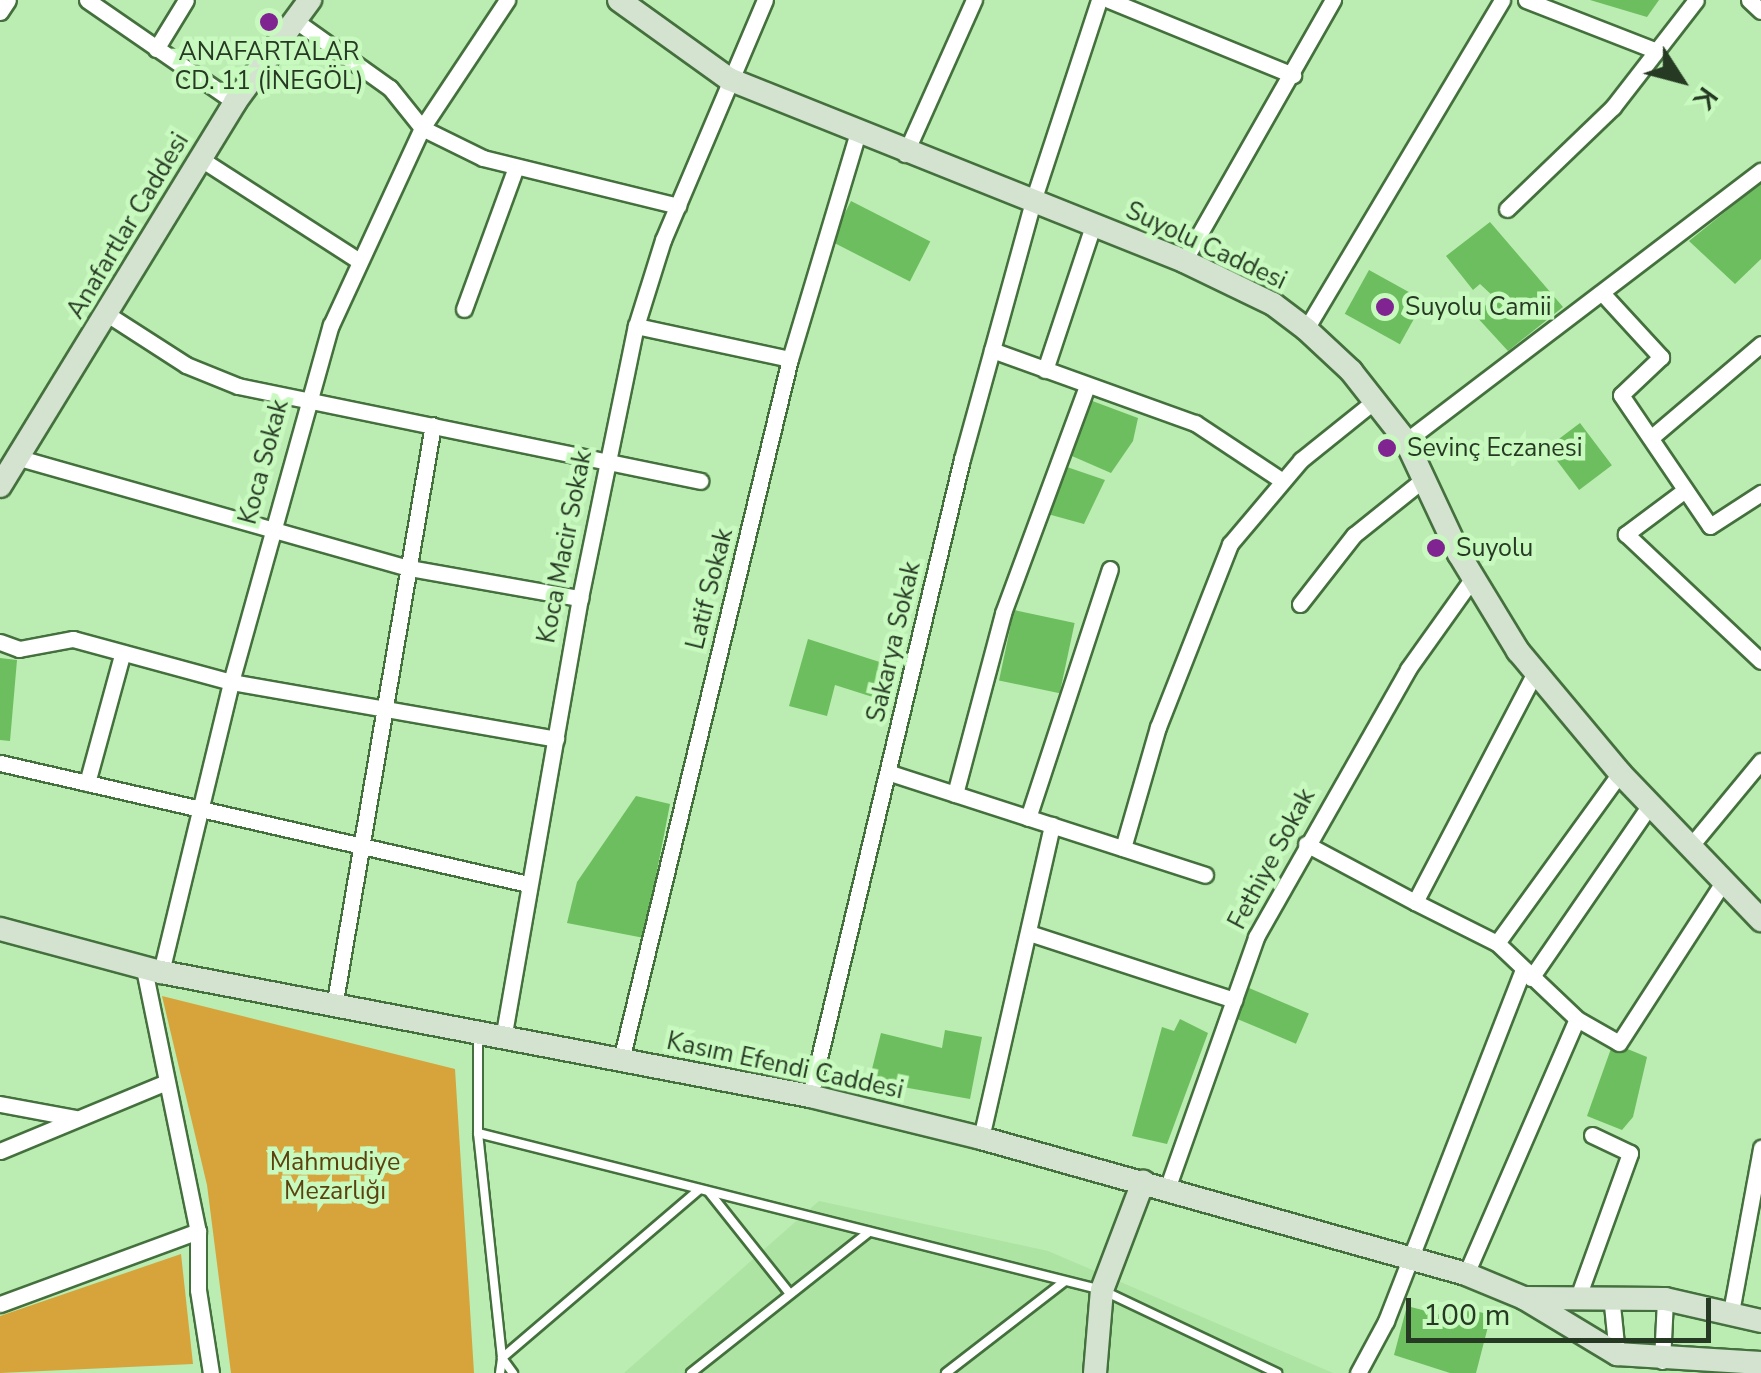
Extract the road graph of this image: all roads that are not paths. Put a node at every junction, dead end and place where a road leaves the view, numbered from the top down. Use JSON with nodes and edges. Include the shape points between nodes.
{"nodes":[{"id":1,"x":8,"y":0,"type":"edge"},
{"id":2,"x":87,"y":0,"type":"edge"},
{"id":3,"x":186,"y":0,"type":"edge"},
{"id":4,"x":310,"y":0,"type":"edge"},
{"id":5,"x":506,"y":0,"type":"edge"},
{"id":6,"x":619,"y":0,"type":"edge"},
{"id":7,"x":764,"y":0,"type":"edge"},
{"id":8,"x":974,"y":0,"type":"edge"},
{"id":9,"x":1099,"y":0,"type":"edge"},
{"id":10,"x":1109,"y":0,"type":"edge"},
{"id":11,"x":1333,"y":0,"type":"edge"},
{"id":12,"x":1502,"y":0,"type":"edge"},
{"id":13,"x":1526,"y":0,"type":"edge"},
{"id":14,"x":1696,"y":0,"type":"edge"},
{"id":15,"x":1749,"y":0,"type":"edge"},
{"id":16,"x":1761,"y":11,"type":"edge"},
{"id":17,"x":0,"y":12,"type":"edge"},
{"id":18,"x":296,"y":21,"type":"junction"},
{"id":19,"x":156,"y":49,"type":"junction"},
{"id":20,"x":1654,"y":50,"type":"junction"},
{"id":21,"x":1293,"y":75,"type":"junction"},
{"id":22,"x":729,"y":79,"type":"junction"},
{"id":23,"x":235,"y":102,"type":"junction"},
{"id":24,"x":422,"y":128,"type":"junction"},
{"id":25,"x":858,"y":132,"type":"junction"},
{"id":26,"x":904,"y":154,"type":"junction"},
{"id":27,"x":201,"y":158,"type":"junction"},
{"id":28,"x":515,"y":170,"type":"junction"},
{"id":29,"x":1761,"y":170,"type":"edge"},
{"id":30,"x":1033,"y":202,"type":"junction"},
{"id":31,"x":678,"y":206,"type":"junction"},
{"id":32,"x":1507,"y":209,"type":"dead end"},
{"id":33,"x":1094,"y":226,"type":"junction"},
{"id":34,"x":358,"y":260,"type":"junction"},
{"id":35,"x":1184,"y":261,"type":"junction"},
{"id":36,"x":1603,"y":294,"type":"junction"},
{"id":37,"x":464,"y":308,"type":"dead end"},
{"id":38,"x":108,"y":314,"type":"junction"},
{"id":39,"x":636,"y":326,"type":"junction"},
{"id":40,"x":1306,"y":329,"type":"junction"},
{"id":41,"x":1761,"y":344,"type":"edge"},
{"id":42,"x":992,"y":350,"type":"junction"},
{"id":43,"x":790,"y":359,"type":"junction"},
{"id":44,"x":1045,"y":370,"type":"junction"},
{"id":45,"x":1088,"y":386,"type":"junction"},
{"id":46,"x":1377,"y":400,"type":"junction"},
{"id":47,"x":305,"y":402,"type":"junction"},
{"id":48,"x":433,"y":425,"type":"junction"},
{"id":49,"x":1653,"y":436,"type":"junction"},
{"id":50,"x":1406,"y":441,"type":"junction"},
{"id":51,"x":16,"y":457,"type":"junction"},
{"id":52,"x":606,"y":462,"type":"junction"},
{"id":53,"x":1424,"y":479,"type":"junction"},
{"id":54,"x":1281,"y":480,"type":"junction"},
{"id":55,"x":700,"y":481,"type":"dead end"},
{"id":56,"x":0,"y":486,"type":"edge"},
{"id":57,"x":1685,"y":490,"type":"junction"},
{"id":58,"x":1761,"y":493,"type":"edge"},
{"id":59,"x":272,"y":531,"type":"junction"},
{"id":60,"x":409,"y":568,"type":"junction"},
{"id":61,"x":1110,"y":569,"type":"dead end"},
{"id":62,"x":1473,"y":578,"type":"junction"},
{"id":63,"x":580,"y":598,"type":"junction"},
{"id":64,"x":1300,"y":604,"type":"dead end"},
{"id":65,"x":0,"y":642,"type":"edge"},
{"id":66,"x":122,"y":656,"type":"junction"},
{"id":67,"x":1759,"y":656,"type":"edge"},
{"id":68,"x":1535,"y":672,"type":"junction"},
{"id":69,"x":231,"y":682,"type":"junction"},
{"id":70,"x":384,"y":710,"type":"junction"},
{"id":71,"x":556,"y":739,"type":"junction"},
{"id":72,"x":1761,"y":761,"type":"edge"},
{"id":73,"x":0,"y":764,"type":"edge"},
{"id":74,"x":890,"y":773,"type":"junction"},
{"id":75,"x":1620,"y":773,"type":"junction"},
{"id":76,"x":87,"y":783,"type":"junction"},
{"id":77,"x":955,"y":794,"type":"junction"},
{"id":78,"x":1650,"y":805,"type":"junction"},
{"id":79,"x":198,"y":808,"type":"junction"},
{"id":80,"x":1028,"y":818,"type":"junction"},
{"id":81,"x":1052,"y":825,"type":"junction"},
{"id":82,"x":1306,"y":844,"type":"junction"},
{"id":83,"x":1123,"y":848,"type":"junction"},
{"id":84,"x":1689,"y":848,"type":"junction"},
{"id":85,"x":361,"y":849,"type":"junction"},
{"id":86,"x":1206,"y":875,"type":"dead end"},
{"id":87,"x":1723,"y":882,"type":"junction"},
{"id":88,"x":528,"y":884,"type":"junction"},
{"id":89,"x":1415,"y":902,"type":"junction"},
{"id":90,"x":1761,"y":920,"type":"edge"},
{"id":91,"x":7,"y":933,"type":"edge"},
{"id":92,"x":1030,"y":933,"type":"junction"},
{"id":93,"x":1498,"y":943,"type":"junction"},
{"id":94,"x":152,"y":970,"type":"junction"},
{"id":95,"x":1527,"y":974,"type":"junction"},
{"id":96,"x":1234,"y":1000,"type":"junction"},
{"id":97,"x":334,"y":1007,"type":"junction"},
{"id":98,"x":1577,"y":1019,"type":"junction"},
{"id":99,"x":478,"y":1035,"type":"junction"},
{"id":100,"x":504,"y":1040,"type":"junction"},
{"id":101,"x":622,"y":1060,"type":"junction"},
{"id":102,"x":164,"y":1084,"type":"junction"},
{"id":103,"x":810,"y":1096,"type":"junction"},
{"id":104,"x":0,"y":1104,"type":"edge"},
{"id":105,"x":75,"y":1118,"type":"junction"},
{"id":106,"x":478,"y":1134,"type":"junction"},
{"id":107,"x":1592,"y":1135,"type":"dead end"},
{"id":108,"x":981,"y":1138,"type":"junction"},
{"id":109,"x":1761,"y":1148,"type":"edge"},
{"id":110,"x":0,"y":1151,"type":"edge"},
{"id":111,"x":1143,"y":1182,"type":"junction"},
{"id":112,"x":1167,"y":1189,"type":"junction"},
{"id":113,"x":704,"y":1190,"type":"junction"},
{"id":114,"x":198,"y":1231,"type":"junction"},
{"id":115,"x":870,"y":1232,"type":"junction"},
{"id":116,"x":1410,"y":1258,"type":"junction"},
{"id":117,"x":1466,"y":1274,"type":"junction"},
{"id":118,"x":1065,"y":1280,"type":"junction"},
{"id":119,"x":1102,"y":1290,"type":"junction"},
{"id":120,"x":790,"y":1294,"type":"junction"},
{"id":121,"x":1611,"y":1296,"type":"junction"},
{"id":122,"x":1578,"y":1297,"type":"junction"},
{"id":123,"x":1524,"y":1298,"type":"junction"},
{"id":124,"x":1665,"y":1299,"type":"junction"},
{"id":125,"x":0,"y":1304,"type":"edge"},
{"id":126,"x":1731,"y":1312,"type":"junction"},
{"id":127,"x":1761,"y":1321,"type":"edge"},
{"id":128,"x":502,"y":1358,"type":"junction"},
{"id":129,"x":1620,"y":1363,"type":"edge"},
{"id":130,"x":1761,"y":1364,"type":"edge"},
{"id":131,"x":1663,"y":1367,"type":"edge"},
{"id":132,"x":210,"y":1373,"type":"edge"},
{"id":133,"x":500,"y":1373,"type":"edge"},
{"id":134,"x":514,"y":1373,"type":"edge"},
{"id":135,"x":692,"y":1373,"type":"edge"},
{"id":136,"x":946,"y":1373,"type":"edge"},
{"id":137,"x":1096,"y":1373,"type":"edge"},
{"id":138,"x":1276,"y":1373,"type":"edge"},
{"id":139,"x":1358,"y":1373,"type":"edge"}],
"edges":[{"from":1,"to":17,"type":"street"},
{"from":2,"to":19,"type":"street"},
{"from":3,"to":19,"type":"street"},
{"from":4,"to":18,"type":"street","name":"Anafartlar Caddesi"},
{"from":5,"to":24,"type":"street","name":"Koca Sokak"},
{"from":6,"to":22,"type":"street","name":"Suyolu Caddesi"},
{"from":7,"to":22,"type":"street","name":"Koca Macir Sokak"},
{"from":8,"to":26,"type":"street"},
{"from":9,"to":30,"type":"street","name":"Sakarya Sokak"},
{"from":10,"to":21,"type":"street"},
{"from":11,"to":21,"type":"street"},
{"from":12,"to":40,"type":"street"},
{"from":13,"to":20,"type":"street"},
{"from":14,"to":20,"type":"street"},
{"from":15,"to":16,"type":"street"},
{"from":18,"to":23,"type":"street","name":"Anafartlar Caddesi"},
{"from":18,"to":24,"type":"street","via":[[390,88]]},
{"from":19,"to":23,"type":"street"},
{"from":20,"to":32,"type":"street","via":[[1613,107]]},
{"from":21,"to":35,"type":"street"},
{"from":22,"to":25,"type":"street","name":"Suyolu Caddesi"},
{"from":22,"to":31,"type":"street","name":"Koca Macir Sokak"},
{"from":23,"to":27,"type":"street","name":"Anafartlar Caddesi"},
{"from":24,"to":28,"type":"street"},
{"from":24,"to":34,"type":"street","name":"Koca Sokak"},
{"from":25,"to":26,"type":"street","name":"Suyolu Caddesi"},
{"from":25,"to":43,"type":"street","name":"Latif Sokak"},
{"from":26,"to":30,"type":"street","name":"Suyolu Caddesi"},
{"from":27,"to":34,"type":"street"},
{"from":27,"to":38,"type":"street","name":"Anafartlar Caddesi"},
{"from":28,"to":31,"type":"street"},
{"from":28,"to":37,"type":"street"},
{"from":29,"to":36,"type":"street"},
{"from":30,"to":33,"type":"street","name":"Suyolu Caddesi"},
{"from":30,"to":42,"type":"street","name":"Sakarya Sokak"},
{"from":31,"to":39,"type":"street","name":"Koca Macir Sokak"},
{"from":33,"to":35,"type":"street","name":"Suyolu Caddesi"},
{"from":33,"to":44,"type":"street"},
{"from":34,"to":47,"type":"street","name":"Koca Sokak"},
{"from":35,"to":40,"type":"street","name":"Suyolu Caddesi","via":[[1273,304]]},
{"from":36,"to":49,"type":"street","via":[[1660,357],[1621,395]]},
{"from":36,"to":50,"type":"street"},
{"from":38,"to":47,"type":"street","via":[[186,365]]},
{"from":38,"to":51,"type":"street","name":"Anafartlar Caddesi"},
{"from":39,"to":43,"type":"street"},
{"from":39,"to":52,"type":"street","name":"Koca Macir Sokak"},
{"from":40,"to":46,"type":"street","name":"Suyolu Caddesi"},
{"from":41,"to":49,"type":"street"},
{"from":42,"to":44,"type":"street"},
{"from":42,"to":74,"type":"street","name":"Sakarya Sokak"},
{"from":43,"to":101,"type":"street","name":"Latif Sokak"},
{"from":44,"to":45,"type":"street"},
{"from":45,"to":54,"type":"street","via":[[1195,423]]},
{"from":45,"to":77,"type":"street","via":[[1003,613]]},
{"from":46,"to":50,"type":"street","name":"Suyolu Caddesi"},
{"from":46,"to":54,"type":"street"},
{"from":47,"to":48,"type":"street"},
{"from":47,"to":59,"type":"street","name":"Koca Sokak"},
{"from":48,"to":52,"type":"street"},
{"from":48,"to":60,"type":"street"},
{"from":49,"to":57,"type":"street"},
{"from":50,"to":53,"type":"street","name":"Suyolu Caddesi"},
{"from":51,"to":56,"type":"street","name":"Anafartlar Caddesi"},
{"from":51,"to":59,"type":"street"},
{"from":52,"to":55,"type":"street"},
{"from":52,"to":63,"type":"street","name":"Koca Macir Sokak"},
{"from":53,"to":62,"type":"street","name":"Suyolu Caddesi"},
{"from":53,"to":64,"type":"street","via":[[1354,535]]},
{"from":54,"to":83,"type":"street","via":[[1230,544],[1158,726]]},
{"from":57,"to":58,"type":"street","via":[[1710,526]]},
{"from":57,"to":67,"type":"street","via":[[1626,534]]},
{"from":59,"to":60,"type":"street"},
{"from":59,"to":69,"type":"street","name":"Koca Sokak"},
{"from":60,"to":63,"type":"street"},
{"from":60,"to":70,"type":"street"},
{"from":61,"to":80,"type":"street"},
{"from":62,"to":68,"type":"street","name":"Suyolu Caddesi"},
{"from":62,"to":82,"type":"street","name":"Fethiye Sokak","via":[[1408,669]]},
{"from":63,"to":71,"type":"street","name":"Koca Macir Sokak"},
{"from":65,"to":66,"type":"street","via":[[18,649],[73,639]]},
{"from":66,"to":69,"type":"street"},
{"from":66,"to":76,"type":"street"},
{"from":68,"to":75,"type":"street","name":"Suyolu Caddesi"},
{"from":68,"to":89,"type":"street"},
{"from":69,"to":70,"type":"street"},
{"from":69,"to":79,"type":"street","name":"Koca Sokak"},
{"from":70,"to":71,"type":"street"},
{"from":70,"to":85,"type":"street"},
{"from":71,"to":88,"type":"street","name":"Koca Macir Sokak"},
{"from":72,"to":84,"type":"street"},
{"from":73,"to":76,"type":"street"},
{"from":74,"to":77,"type":"street"},
{"from":74,"to":103,"type":"street","name":"Sakarya Sokak"},
{"from":75,"to":78,"type":"street","name":"Suyolu Caddesi"},
{"from":75,"to":93,"type":"street"},
{"from":76,"to":79,"type":"street"},
{"from":77,"to":80,"type":"street"},
{"from":78,"to":84,"type":"street","name":"Suyolu Caddesi"},
{"from":78,"to":95,"type":"street"},
{"from":79,"to":85,"type":"street"},
{"from":79,"to":94,"type":"street","name":"Koca Sokak"},
{"from":80,"to":81,"type":"street"},
{"from":81,"to":83,"type":"street"},
{"from":81,"to":92,"type":"street"},
{"from":82,"to":89,"type":"street"},
{"from":82,"to":96,"type":"street","name":"Fethiye Sokak","via":[[1256,937]]},
{"from":83,"to":86,"type":"street"},
{"from":84,"to":87,"type":"street","name":"Suyolu Caddesi"},
{"from":85,"to":88,"type":"street"},
{"from":85,"to":97,"type":"street"},
{"from":87,"to":90,"type":"street","name":"Suyolu Caddesi"},
{"from":87,"to":98,"type":"street","via":[[1619,1042]]},
{"from":88,"to":100,"type":"street","name":"Koca Macir Sokak"},
{"from":89,"to":93,"type":"street"},
{"from":91,"to":94,"type":"street","name":"Kasım Efendi Caddesi"},
{"from":92,"to":96,"type":"street"},
{"from":92,"to":108,"type":"street"},
{"from":93,"to":95,"type":"street"},
{"from":94,"to":97,"type":"street","name":"Kasım Efendi Caddesi"},
{"from":94,"to":102,"type":"street"},
{"from":95,"to":98,"type":"street"},
{"from":95,"to":116,"type":"street"},
{"from":96,"to":112,"type":"street","name":"Fethiye Sokak"},
{"from":97,"to":99,"type":"street","name":"Kasım Efendi Caddesi"},
{"from":98,"to":117,"type":"street"},
{"from":99,"to":100,"type":"street","name":"Kasım Efendi Caddesi"},
{"from":99,"to":106,"type":"lane"},
{"from":100,"to":101,"type":"street","name":"Kasım Efendi Caddesi"},
{"from":101,"to":103,"type":"street","name":"Kasım Efendi Caddesi"},
{"from":102,"to":105,"type":"street"},
{"from":102,"to":114,"type":"street"},
{"from":103,"to":108,"type":"street","name":"Kasım Efendi Caddesi"},
{"from":104,"to":105,"type":"street"},
{"from":105,"to":110,"type":"street"},
{"from":106,"to":113,"type":"lane"},
{"from":106,"to":128,"type":"lane"},
{"from":107,"to":122,"type":"street","via":[[1630,1154]]},
{"from":108,"to":111,"type":"street","name":"Kasım Efendi Caddesi"},
{"from":109,"to":126,"type":"street"},
{"from":111,"to":112,"type":"street","name":"Kasım Efendi Caddesi"},
{"from":111,"to":119,"type":"street"},
{"from":112,"to":116,"type":"street","name":"Kasım Efendi Caddesi"},
{"from":113,"to":115,"type":"lane"},
{"from":113,"to":120,"type":"lane"},
{"from":113,"to":128,"type":"lane"},
{"from":114,"to":125,"type":"street"},
{"from":114,"to":132,"type":"street"},
{"from":115,"to":118,"type":"lane"},
{"from":115,"to":120,"type":"lane"},
{"from":116,"to":117,"type":"street","name":"Kasım Efendi Caddesi"},
{"from":116,"to":139,"type":"street"},
{"from":117,"to":123,"type":"street","name":"Kasım Efendi Caddesi"},
{"from":118,"to":119,"type":"lane"},
{"from":118,"to":136,"type":"lane"},
{"from":119,"to":137,"type":"street"},
{"from":119,"to":138,"type":"lane"},
{"from":120,"to":135,"type":"lane"},
{"from":121,"to":122,"type":"street","name":"Kasım Efendi Caddesi"},
{"from":121,"to":124,"type":"street","name":"Kasım Efendi Caddesi"},
{"from":121,"to":129,"type":"street"},
{"from":122,"to":123,"type":"street","name":"Kasım Efendi Caddesi"},
{"from":123,"to":129,"type":"street","name":"Kasım Efendi Caddesi"},
{"from":124,"to":126,"type":"street","name":"Kasım Efendi Caddesi"},
{"from":124,"to":131,"type":"street"},
{"from":126,"to":127,"type":"street","name":"Kasım Efendi Caddesi"},
{"from":128,"to":133,"type":"lane"},
{"from":128,"to":134,"type":"lane"},
{"from":129,"to":131,"type":"street","name":"Kasım Efendi Caddesi"},
{"from":130,"to":131,"type":"street","name":"Kasım Efendi Caddesi"}]}
